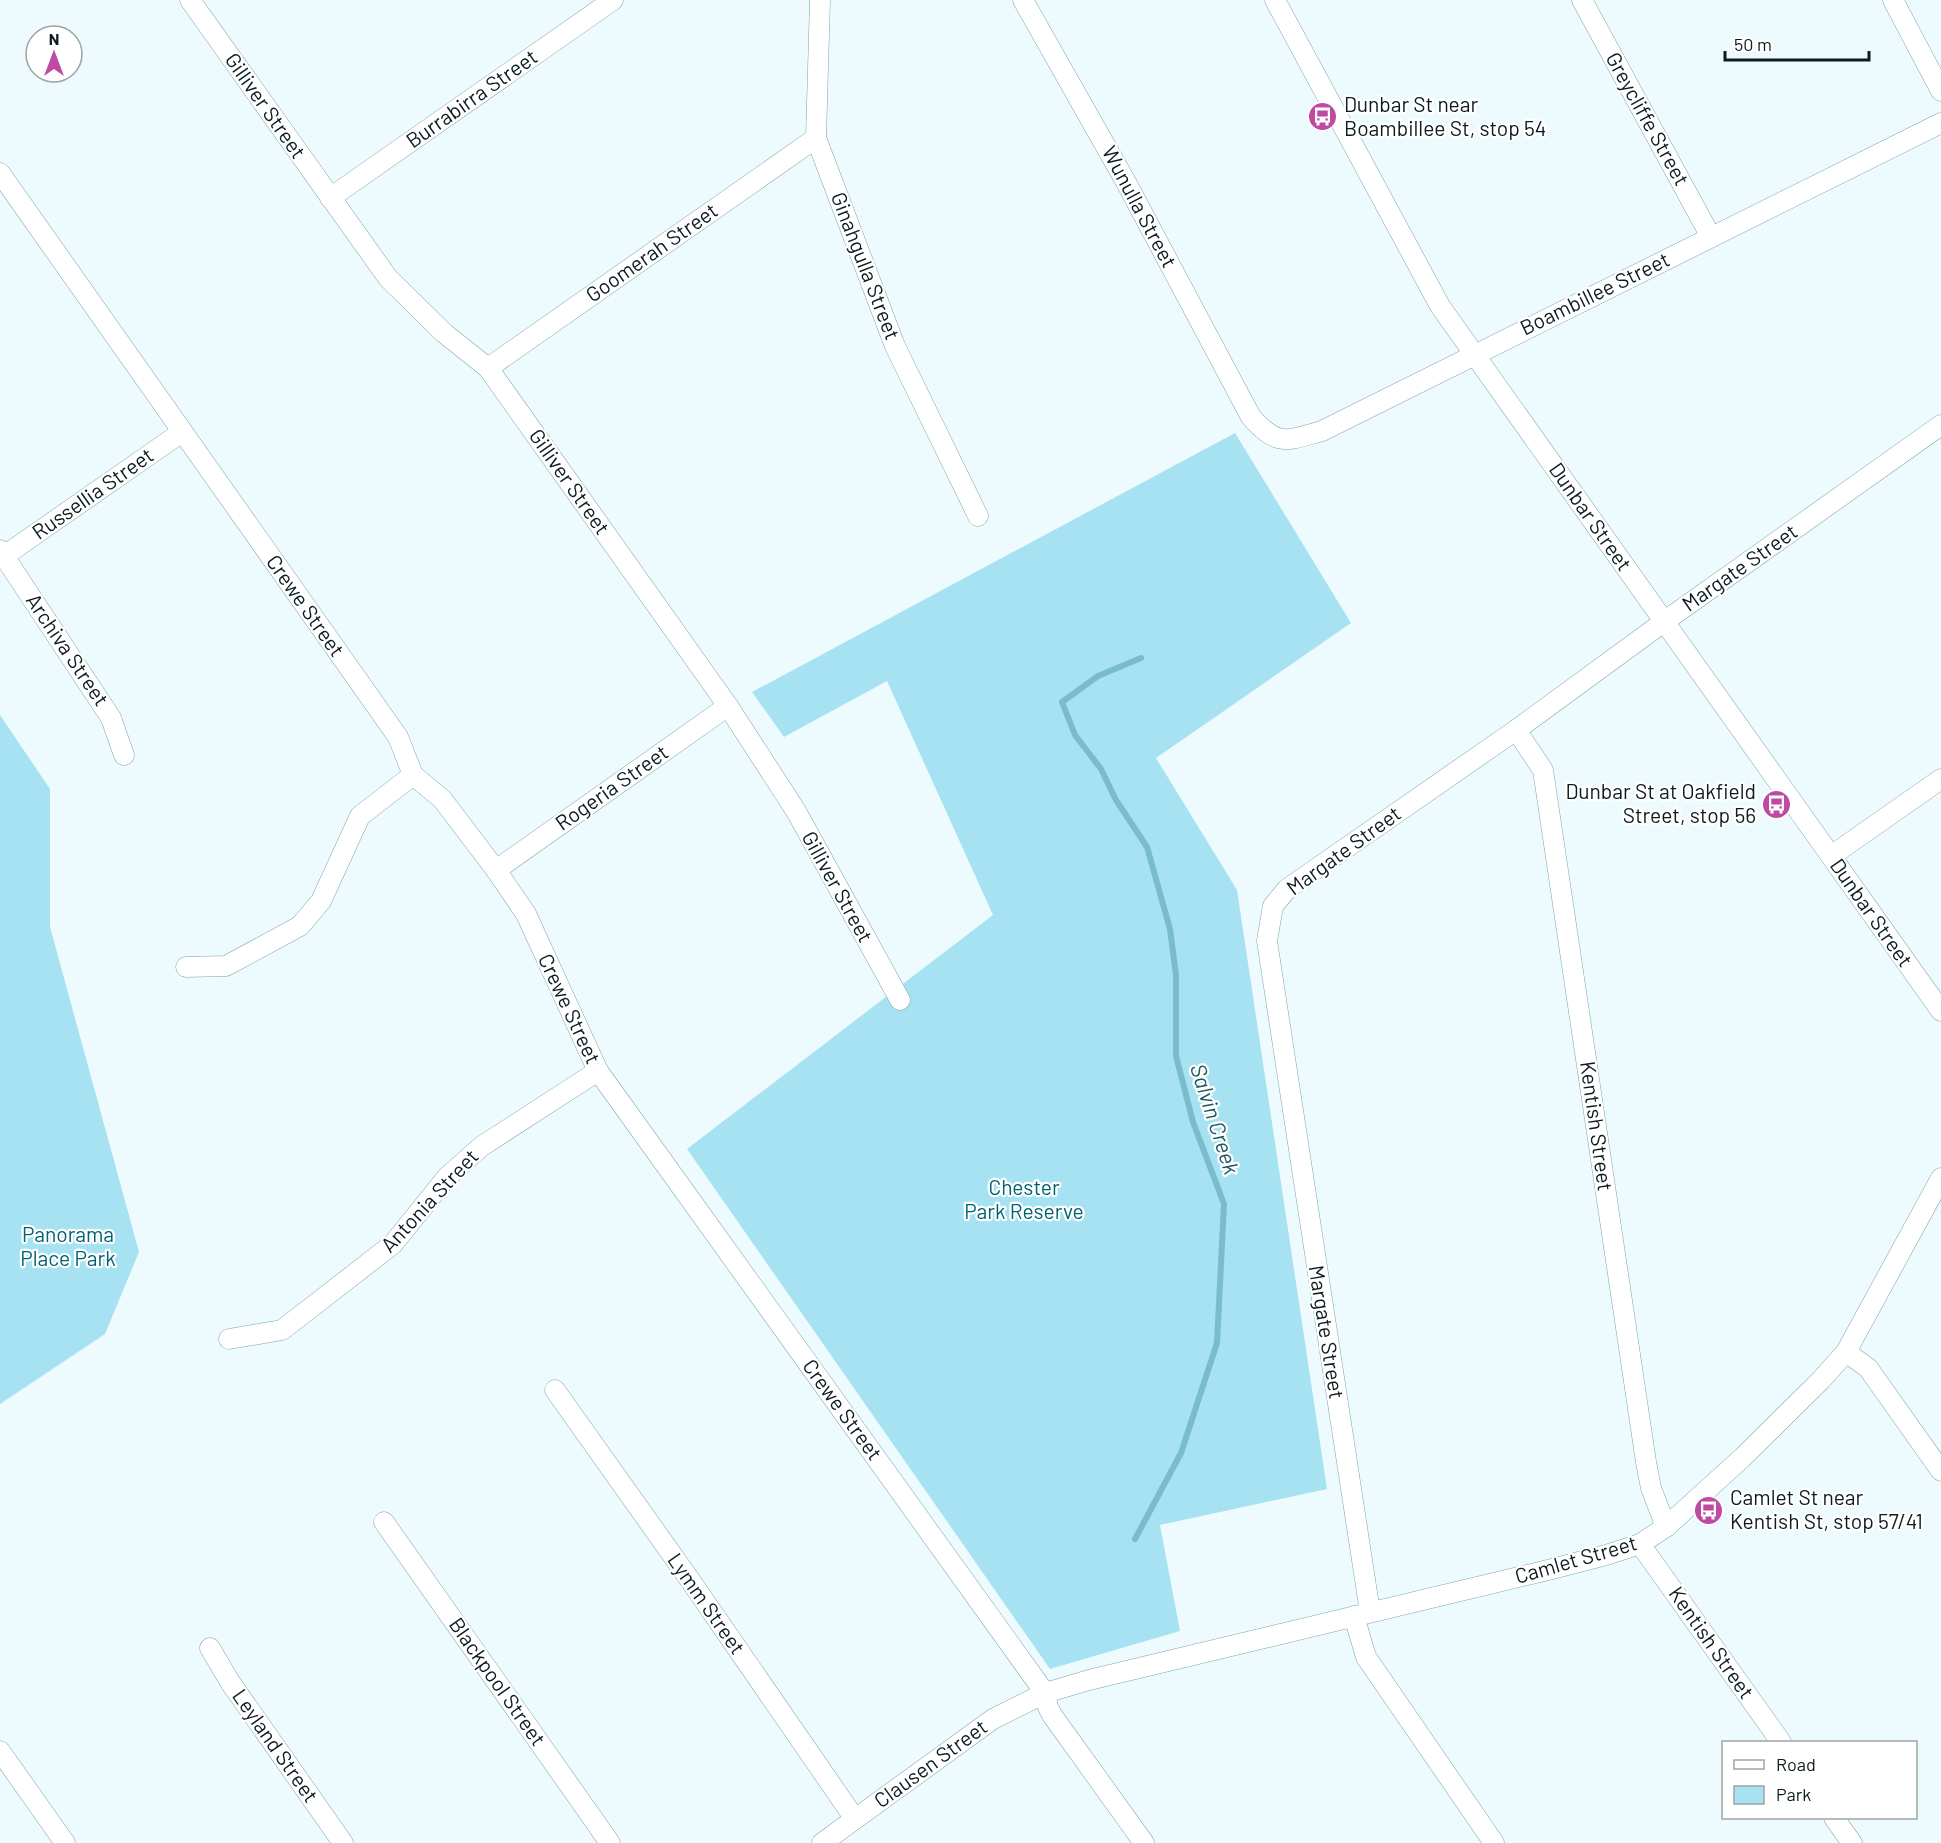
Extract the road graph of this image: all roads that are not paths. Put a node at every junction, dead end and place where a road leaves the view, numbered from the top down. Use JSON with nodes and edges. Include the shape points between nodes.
{"nodes":[{"id":1,"x":190,"y":0,"type":"edge"},
{"id":2,"x":614,"y":0,"type":"edge"},
{"id":3,"x":820,"y":0,"type":"edge"},
{"id":4,"x":1023,"y":0,"type":"edge"},
{"id":5,"x":1275,"y":0,"type":"edge"},
{"id":6,"x":1582,"y":0,"type":"edge"},
{"id":7,"x":1893,"y":0,"type":"edge"},
{"id":8,"x":1941,"y":91,"type":"edge"},
{"id":9,"x":1941,"y":123,"type":"edge"},
{"id":10,"x":816,"y":138,"type":"junction"},
{"id":11,"x":0,"y":173,"type":"edge"},
{"id":12,"x":330,"y":198,"type":"junction"},
{"id":13,"x":1711,"y":237,"type":"junction"},
{"id":14,"x":1474,"y":354,"type":"junction"},
{"id":15,"x":488,"y":368,"type":"junction"},
{"id":16,"x":1251,"y":417,"type":"joint"},
{"id":17,"x":1941,"y":425,"type":"edge"},
{"id":18,"x":182,"y":432,"type":"junction"},
{"id":19,"x":978,"y":516,"type":"dead end"},
{"id":20,"x":2,"y":553,"type":"edge"},
{"id":21,"x":1665,"y":621,"type":"junction"},
{"id":22,"x":728,"y":706,"type":"junction"},
{"id":23,"x":1516,"y":730,"type":"junction"},
{"id":24,"x":124,"y":754,"type":"dead end"},
{"id":25,"x":413,"y":775,"type":"junction"},
{"id":26,"x":1941,"y":779,"type":"edge"},
{"id":27,"x":1832,"y":856,"type":"junction"},
{"id":28,"x":496,"y":870,"type":"junction"},
{"id":29,"x":186,"y":967,"type":"dead end"},
{"id":30,"x":900,"y":1000,"type":"dead end"},
{"id":31,"x":1941,"y":1011,"type":"edge"},
{"id":32,"x":598,"y":1071,"type":"junction"},
{"id":33,"x":1941,"y":1178,"type":"edge"},
{"id":34,"x":229,"y":1338,"type":"dead end"},
{"id":35,"x":1846,"y":1352,"type":"junction"},
{"id":36,"x":555,"y":1390,"type":"dead end"},
{"id":37,"x":1941,"y":1471,"type":"edge"},
{"id":38,"x":384,"y":1522,"type":"dead end"},
{"id":39,"x":1666,"y":1527,"type":"junction"},
{"id":40,"x":1640,"y":1544,"type":"junction"},
{"id":41,"x":1362,"y":1614,"type":"junction"},
{"id":42,"x":210,"y":1648,"type":"dead end"},
{"id":43,"x":1045,"y":1693,"type":"junction"},
{"id":44,"x":1780,"y":1741,"type":"edge"},
{"id":45,"x":0,"y":1751,"type":"edge"},
{"id":46,"x":855,"y":1819,"type":"junction"},
{"id":47,"x":1835,"y":1819,"type":"edge"},
{"id":48,"x":65,"y":1843,"type":"edge"},
{"id":49,"x":344,"y":1843,"type":"edge"},
{"id":50,"x":610,"y":1843,"type":"edge"},
{"id":51,"x":822,"y":1843,"type":"edge"},
{"id":52,"x":1144,"y":1843,"type":"edge"},
{"id":53,"x":1494,"y":1843,"type":"edge"},
{"id":54,"x":1852,"y":1843,"type":"edge"}],
"edges":[{"from":1,"to":12,"type":"street","name":"Gilliver Street"},
{"from":2,"to":12,"type":"street","name":"Burrabirra Street"},
{"from":3,"to":10,"type":"street","name":"Ginahgulla Street"},
{"from":4,"to":16,"type":"street","name":"Wunulla Street"},
{"from":5,"to":14,"type":"street","name":"Dunbar Street","via":[[1440,306]]},
{"from":6,"to":13,"type":"street","name":"Greycliffe Street"},
{"from":7,"to":8,"type":"street"},
{"from":9,"to":13,"type":"street","name":"Boambillee Street"},
{"from":10,"to":15,"type":"street","name":"Goomerah Street"},
{"from":10,"to":19,"type":"street","name":"Ginahgulla Street","via":[[895,346]]},
{"from":11,"to":18,"type":"street","name":"Crewe Street"},
{"from":12,"to":15,"type":"street","name":"Gilliver Street","via":[[388,278],[444,333]]},
{"from":13,"to":14,"type":"street","name":"Boambillee Street"},
{"from":14,"to":16,"type":"street","name":"Boambillee Street","via":[[1322,431],[1287,441],[1266,434]]},
{"from":14,"to":21,"type":"street","name":"Dunbar Street"},
{"from":15,"to":22,"type":"street","name":"Gilliver Street"},
{"from":17,"to":21,"type":"street","name":"Margate Street"},
{"from":18,"to":20,"type":"street","name":"Russellia Street"},
{"from":18,"to":25,"type":"street","name":"Crewe Street","via":[[398,737]]},
{"from":20,"to":24,"type":"street","name":"Archiva Street","via":[[111,718]]},
{"from":21,"to":23,"type":"street","name":"Margate Street"},
{"from":21,"to":27,"type":"street","name":"Dunbar Street"},
{"from":22,"to":28,"type":"street","name":"Rogeria Street"},
{"from":22,"to":30,"type":"street","name":"Gilliver Street","via":[[796,811]]},
{"from":23,"to":39,"type":"street","name":"Kentish Street","via":[[1543,770],[1646,1462]]},
{"from":23,"to":41,"type":"street","name":"Margate Street","via":[[1287,889],[1273,906],[1266,941]]},
{"from":25,"to":28,"type":"street","name":"Crewe Street","via":[[442,799]]},
{"from":25,"to":29,"type":"street","via":[[360,816],[321,901],[300,926],[226,966]]},
{"from":26,"to":27,"type":"street"},
{"from":27,"to":31,"type":"street","name":"Dunbar Street"},
{"from":28,"to":32,"type":"street","name":"Crewe Street","via":[[526,914]]},
{"from":32,"to":34,"type":"street","name":"Antonia Street","via":[[482,1146],[447,1177],[393,1244],[282,1330]]},
{"from":32,"to":43,"type":"street","name":"Crewe Street"},
{"from":33,"to":35,"type":"street","name":"Camlet Street"},
{"from":35,"to":37,"type":"street","via":[[1868,1368]]},
{"from":35,"to":39,"type":"street","name":"Camlet Street","via":[[1742,1458]]},
{"from":36,"to":46,"type":"street","name":"Lymm Street"},
{"from":38,"to":50,"type":"street","name":"Blackpool Street"},
{"from":39,"to":40,"type":"street","name":"Camlet Street"},
{"from":40,"to":41,"type":"street","name":"Camlet Street"},
{"from":40,"to":44,"type":"street","name":"Kentish Street"},
{"from":41,"to":43,"type":"street","name":"Camlet Street"},
{"from":41,"to":53,"type":"street","name":"Margate Street","via":[[1366,1657]]},
{"from":42,"to":49,"type":"street","name":"Leyland Street"},
{"from":43,"to":46,"type":"street","name":"Clausen Street","via":[[993,1719]]},
{"from":43,"to":52,"type":"street","name":"Crewe Street","via":[[1052,1715]]},
{"from":45,"to":48,"type":"street"},
{"from":46,"to":51,"type":"street","name":"Clausen Street"},
{"from":47,"to":54,"type":"street"}]}
